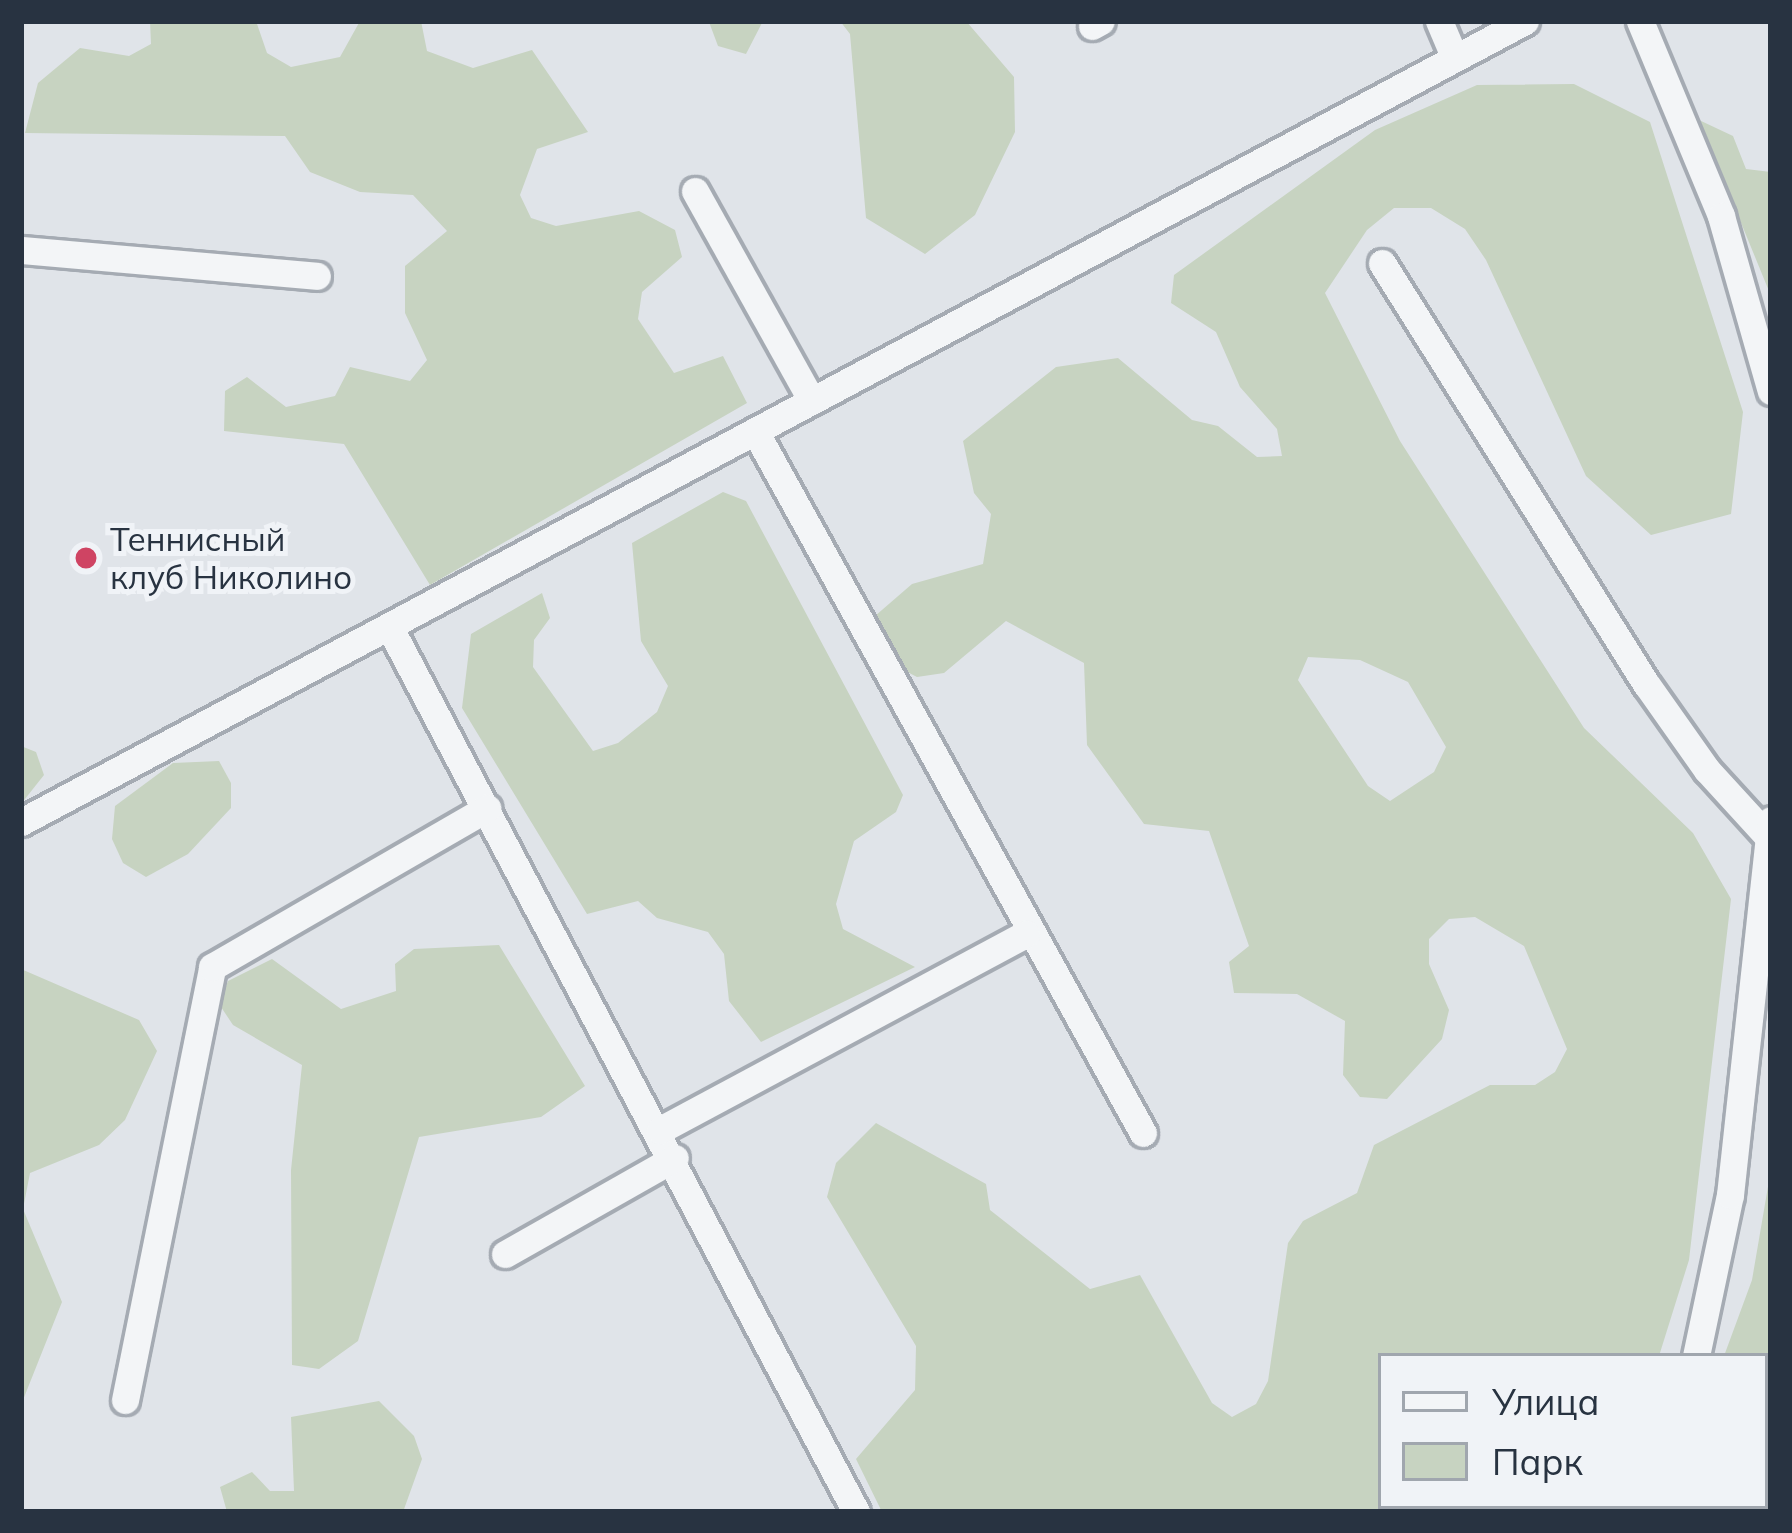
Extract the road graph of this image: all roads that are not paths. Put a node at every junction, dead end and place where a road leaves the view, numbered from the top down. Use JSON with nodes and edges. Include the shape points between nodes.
{"nodes":[{"id":1,"x":1439,"y":21,"type":"edge"},
{"id":2,"x":1526,"y":21,"type":"edge"},
{"id":3,"x":1640,"y":21,"type":"edge"},
{"id":4,"x":1454,"y":57,"type":"junction"},
{"id":5,"x":695,"y":191,"type":"dead end"},
{"id":6,"x":21,"y":250,"type":"edge"},
{"id":7,"x":1382,"y":263,"type":"dead end"},
{"id":8,"x":316,"y":276,"type":"dead end"},
{"id":9,"x":1771,"y":391,"type":"edge"},
{"id":10,"x":812,"y":401,"type":"junction"},
{"id":11,"x":755,"y":431,"type":"junction"},
{"id":12,"x":390,"y":628,"type":"junction"},
{"id":13,"x":487,"y":808,"type":"junction"},
{"id":14,"x":21,"y":822,"type":"edge"},
{"id":15,"x":1770,"y":826,"type":"edge"},
{"id":16,"x":1026,"y":934,"type":"junction"},
{"id":17,"x":660,"y":1130,"type":"junction"},
{"id":18,"x":1143,"y":1132,"type":"dead end"},
{"id":19,"x":675,"y":1158,"type":"junction"},
{"id":20,"x":505,"y":1254,"type":"dead end"},
{"id":21,"x":1697,"y":1353,"type":"edge"},
{"id":22,"x":125,"y":1400,"type":"dead end"},
{"id":23,"x":856,"y":1512,"type":"edge"}],
"edges":[{"from":1,"to":4,"type":"street"},
{"from":2,"to":4,"type":"street"},
{"from":3,"to":9,"type":"street","via":[[1720,216]]},
{"from":4,"to":10,"type":"street"},
{"from":5,"to":10,"type":"street"},
{"from":6,"to":8,"type":"street"},
{"from":7,"to":15,"type":"street","via":[[1647,685],[1707,770]]},
{"from":10,"to":11,"type":"street"},
{"from":11,"to":12,"type":"street"},
{"from":11,"to":16,"type":"street"},
{"from":12,"to":13,"type":"street"},
{"from":12,"to":14,"type":"street"},
{"from":13,"to":17,"type":"street"},
{"from":13,"to":22,"type":"street","via":[[212,968]]},
{"from":15,"to":21,"type":"street","via":[[1730,1195]]},
{"from":16,"to":17,"type":"street"},
{"from":16,"to":18,"type":"street"},
{"from":17,"to":19,"type":"street"},
{"from":19,"to":20,"type":"street"},
{"from":19,"to":23,"type":"street"}]}
